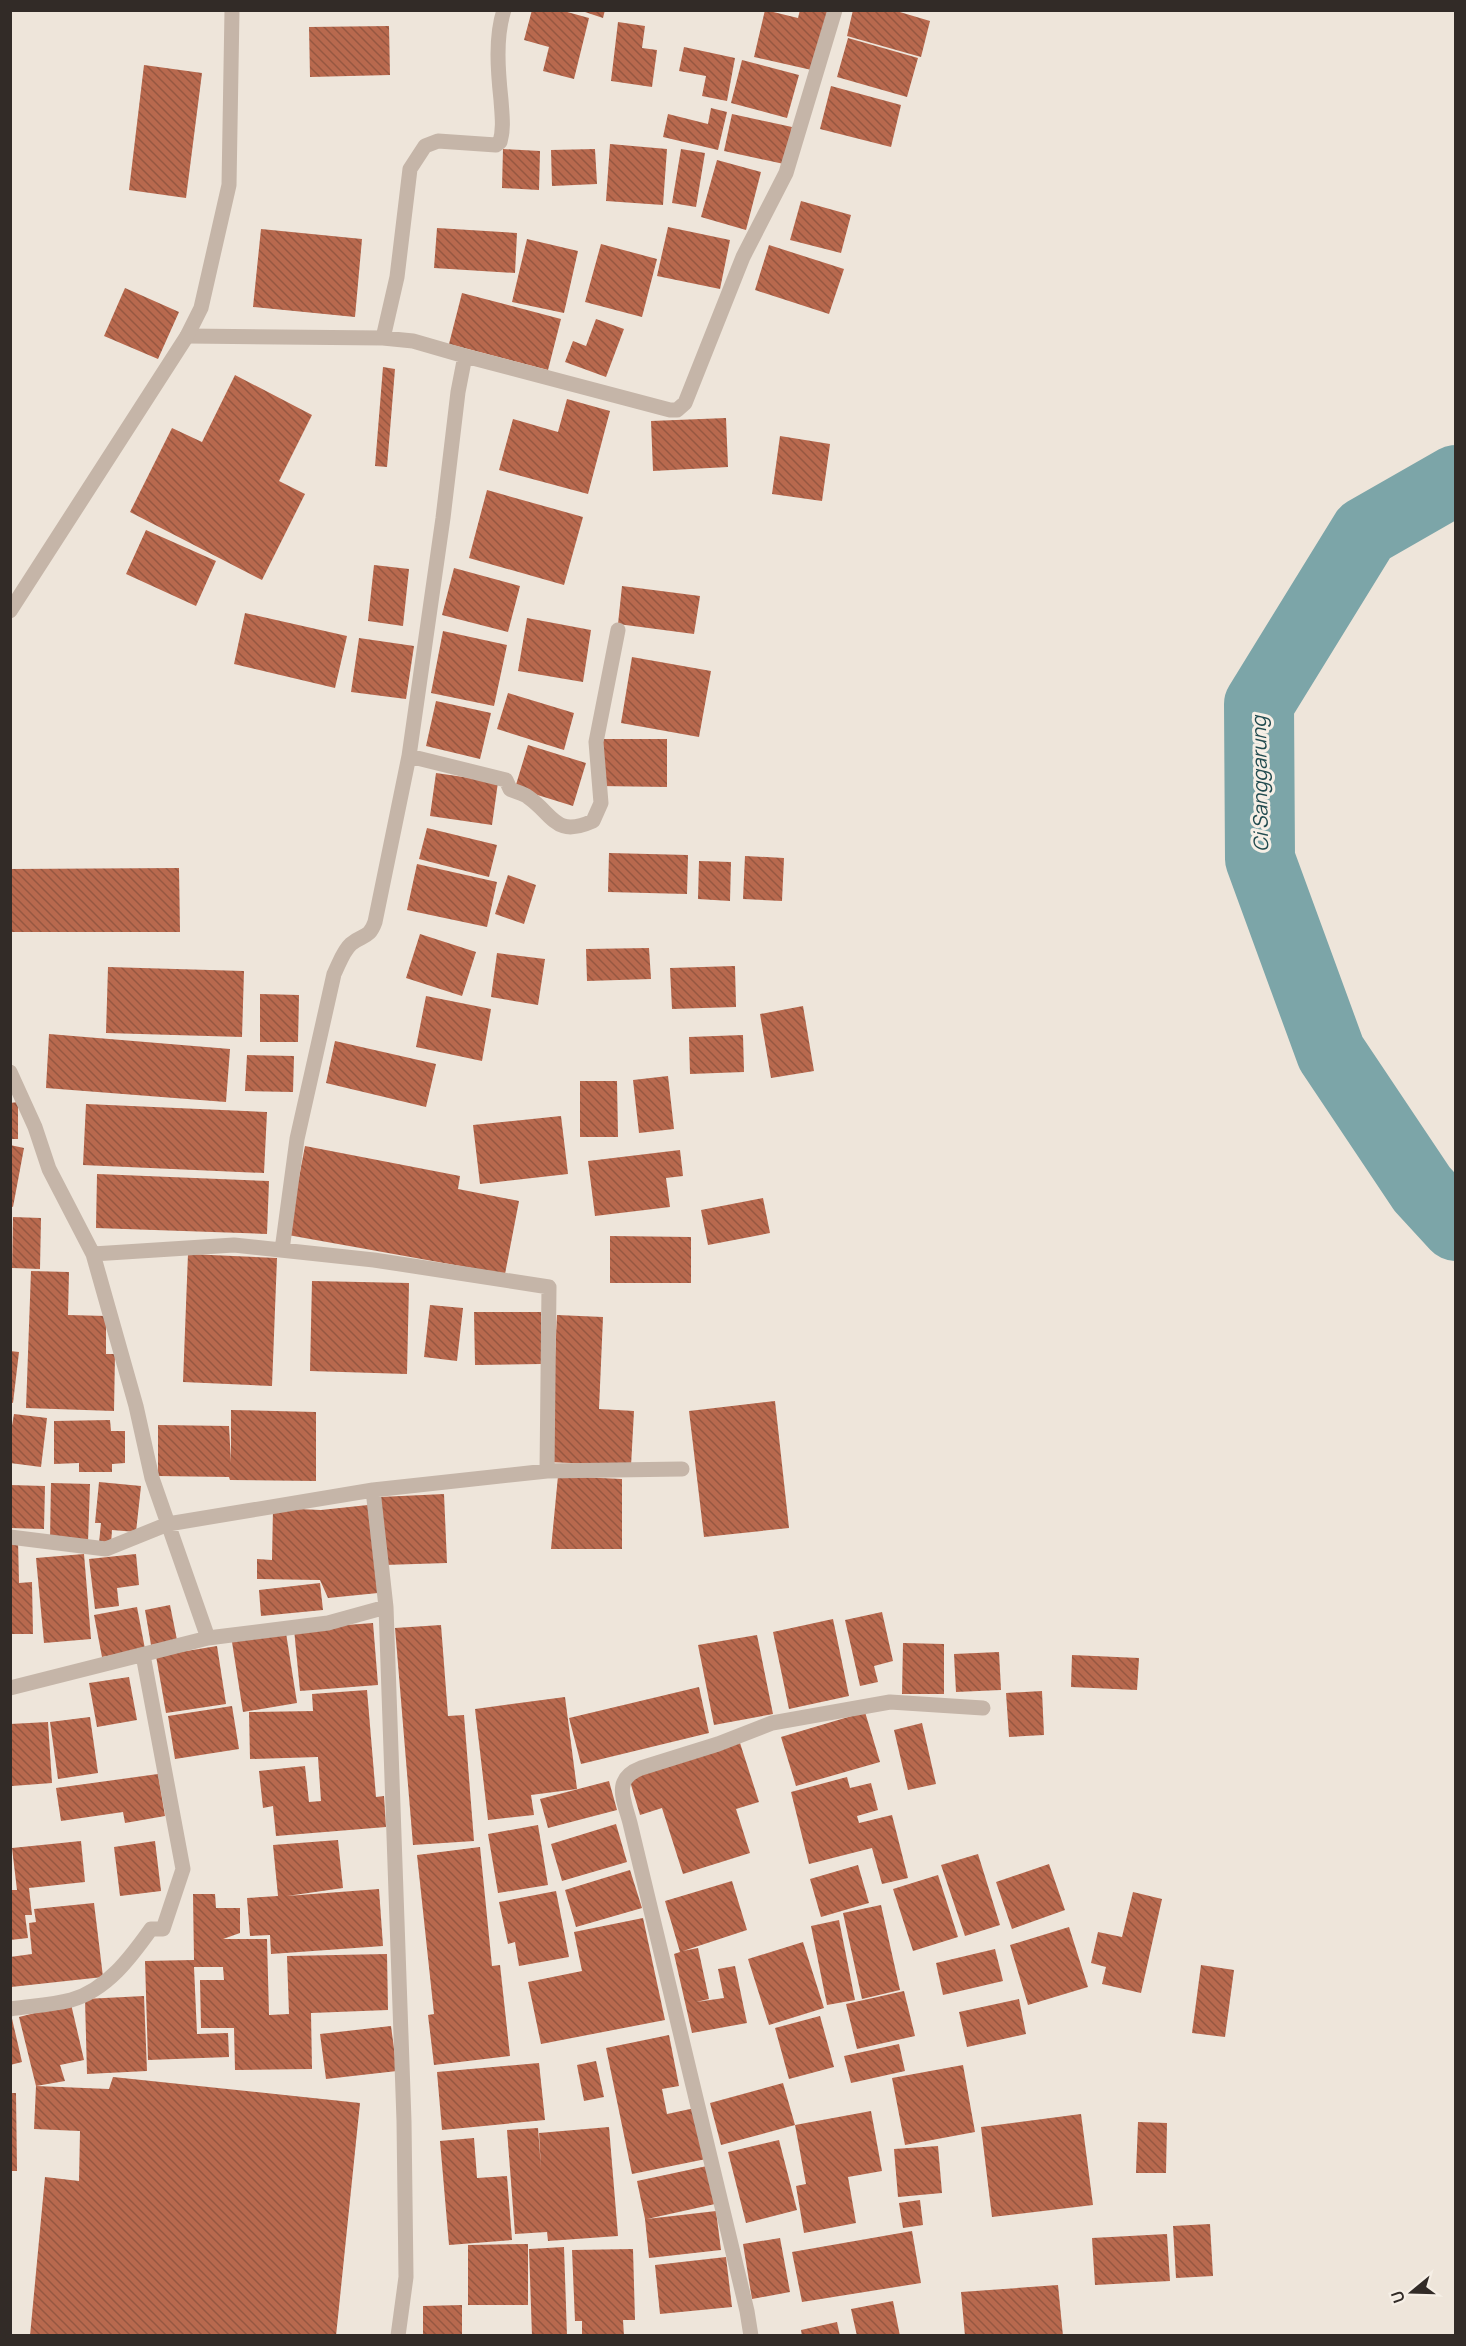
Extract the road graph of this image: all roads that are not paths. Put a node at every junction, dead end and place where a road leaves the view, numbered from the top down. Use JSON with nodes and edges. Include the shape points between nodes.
{"nodes":[{"id":1,"x":232,"y":10,"type":"edge"},
{"id":2,"x":504,"y":10,"type":"edge"},
{"id":3,"x":835,"y":10,"type":"edge"},
{"id":4,"x":187,"y":336,"type":"junction"},
{"id":5,"x":383,"y":338,"type":"junction"},
{"id":6,"x":465,"y":356,"type":"junction"},
{"id":7,"x":10,"y":611,"type":"edge"},
{"id":8,"x":618,"y":630,"type":"dead end"},
{"id":9,"x":409,"y":756,"type":"junction"},
{"id":10,"x":10,"y":1072,"type":"edge"},
{"id":11,"x":282,"y":1250,"type":"junction"},
{"id":12,"x":93,"y":1254,"type":"junction"},
{"id":13,"x":682,"y":1469,"type":"dead end"},
{"id":14,"x":547,"y":1471,"type":"junction"},
{"id":15,"x":373,"y":1491,"type":"junction"},
{"id":16,"x":168,"y":1524,"type":"junction"},
{"id":17,"x":10,"y":1537,"type":"edge"},
{"id":18,"x":386,"y":1607,"type":"junction"},
{"id":19,"x":208,"y":1638,"type":"junction"},
{"id":20,"x":143,"y":1654,"type":"junction"},
{"id":21,"x":10,"y":1688,"type":"edge"},
{"id":22,"x":983,"y":1708,"type":"dead end"},
{"id":23,"x":10,"y":2009,"type":"edge"},
{"id":24,"x":398,"y":2336,"type":"edge"},
{"id":25,"x":751,"y":2336,"type":"edge"}],
"edges":[{"from":1,"to":4,"type":"street","via":[[229,185],[201,308]]},
{"from":2,"to":5,"type":"street","via":[[500,22],[500,142],[496,145],[438,141],[425,146],[410,169],[397,277]]},
{"from":3,"to":6,"type":"street","via":[[786,173],[743,257],[685,403],[670,410]]},
{"from":4,"to":5,"type":"street"},
{"from":4,"to":7,"type":"street"},
{"from":5,"to":6,"type":"street","via":[[413,341]]},
{"from":6,"to":9,"type":"street"},
{"from":8,"to":9,"type":"street","via":[[596,742],[601,803],[593,821],[577,828],[557,824],[527,796],[510,789],[506,780]]},
{"from":9,"to":11,"type":"street","via":[[375,922],[368,935],[351,944],[334,974],[297,1139]]},
{"from":10,"to":12,"type":"street","via":[[49,1169]]},
{"from":11,"to":12,"type":"street","via":[[234,1245]]},
{"from":11,"to":14,"type":"street","via":[[549,1287]]},
{"from":12,"to":16,"type":"street","via":[[152,1478]]},
{"from":13,"to":14,"type":"street"},
{"from":14,"to":15,"type":"street"},
{"from":15,"to":16,"type":"street"},
{"from":15,"to":18,"type":"street"},
{"from":16,"to":17,"type":"street","via":[[106,1549]]},
{"from":16,"to":19,"type":"street"},
{"from":18,"to":19,"type":"street","via":[[328,1623]]},
{"from":18,"to":24,"type":"street","via":[[404,2121],[405,2277]]},
{"from":19,"to":20,"type":"street"},
{"from":20,"to":21,"type":"street"},
{"from":20,"to":23,"type":"street","via":[[183,1869],[163,1929],[151,1929],[127,1963],[83,1995]]},
{"from":22,"to":25,"type":"street","via":[[890,1702],[772,1723],[641,1768],[624,1779],[627,1812]]}]}
